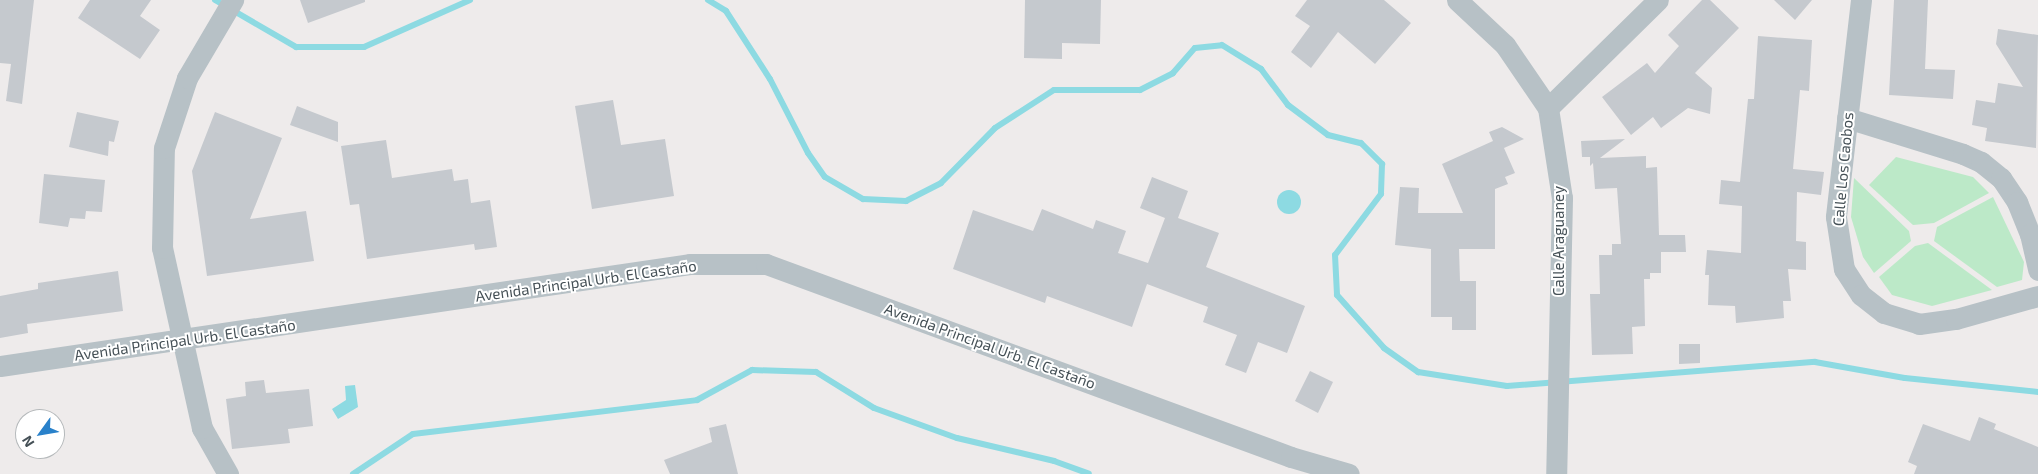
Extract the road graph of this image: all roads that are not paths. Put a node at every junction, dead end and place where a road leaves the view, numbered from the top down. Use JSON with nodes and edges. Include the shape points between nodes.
{"nodes":[{"id":1,"x":233,"y":0,"type":"edge"},
{"id":2,"x":1457,"y":0,"type":"edge"},
{"id":3,"x":1658,"y":0,"type":"edge"},
{"id":4,"x":1861,"y":0,"type":"edge"},
{"id":5,"x":1548,"y":108,"type":"junction"},
{"id":6,"x":1847,"y":118,"type":"junction"},
{"id":7,"x":2038,"y":270,"type":"edge"},
{"id":8,"x":2038,"y":296,"type":"edge"},
{"id":9,"x":182,"y":341,"type":"junction"},
{"id":10,"x":0,"y":366,"type":"edge"},
{"id":11,"x":228,"y":474,"type":"edge"},
{"id":12,"x":1349,"y":474,"type":"edge"},
{"id":13,"x":1556,"y":474,"type":"edge"}],
"edges":[{"from":1,"to":9,"type":"street","via":[[188,78],[164,148],[162,248]]},
{"from":2,"to":5,"type":"street","name":"Calle Araguaney","via":[[1505,45]]},
{"from":3,"to":5,"type":"street"},
{"from":4,"to":6,"type":"street","name":"Calle Los Caobos"},
{"from":5,"to":13,"type":"street","name":"Calle Araguaney","via":[[1562,198]]},
{"from":6,"to":7,"type":"street","via":[[1963,154],[1994,172],[2017,202],[2030,234]]},
{"from":6,"to":8,"type":"street","name":"Calle Los Caobos","via":[[1836,217],[1844,269],[1861,295],[1884,313],[1919,324],[1956,319]]},
{"from":9,"to":10,"type":"street","name":"Avenida Principal Urb. El Castaño"},
{"from":9,"to":11,"type":"street","via":[[202,428]]},
{"from":9,"to":12,"type":"street","name":"Avenida Principal Urb. El Castaño","via":[[690,264],[766,264],[1281,454]]}]}
